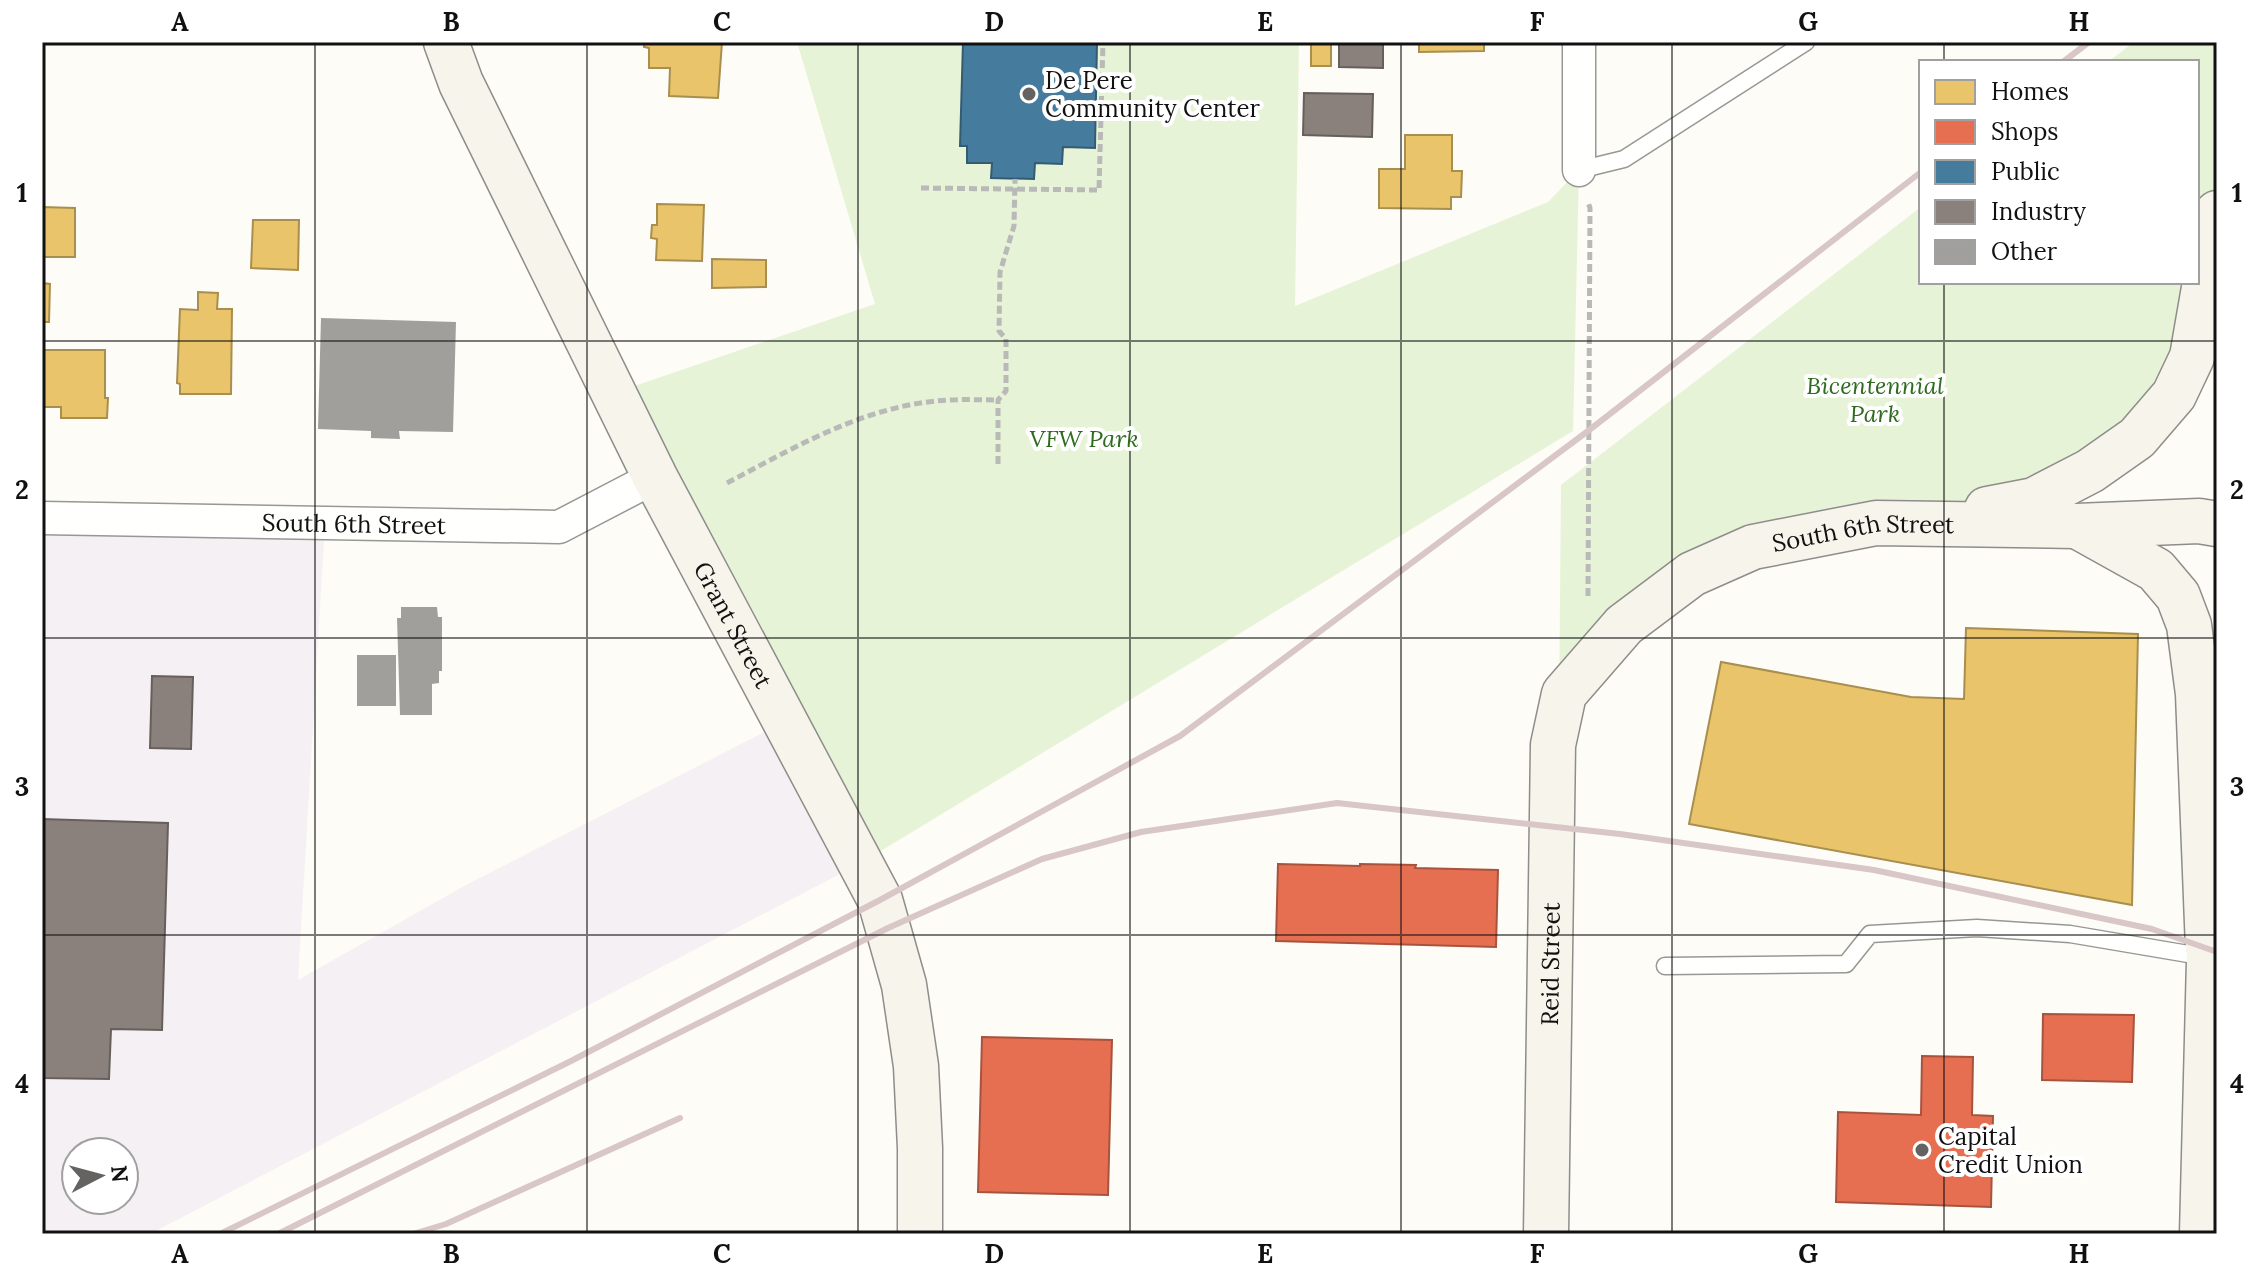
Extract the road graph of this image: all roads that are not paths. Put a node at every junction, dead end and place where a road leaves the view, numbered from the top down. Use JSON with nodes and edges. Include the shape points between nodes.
{"nodes":[{"id":1,"x":446,"y":42,"type":"edge"},
{"id":2,"x":1579,"y":42,"type":"edge"},
{"id":3,"x":1806,"y":42,"type":"edge"},
{"id":4,"x":1579,"y":170,"type":"joint"},
{"id":5,"x":2217,"y":213,"type":"edge"},
{"id":6,"x":655,"y":477,"type":"junction"},
{"id":7,"x":42,"y":518,"type":"edge"},
{"id":8,"x":1876,"y":523,"type":"junction"},
{"id":9,"x":2217,"y":524,"type":"edge"},
{"id":10,"x":2077,"y":526,"type":"junction"},
{"id":11,"x":1564,"y":694,"type":"joint"},
{"id":12,"x":2217,"y":819,"type":"edge"},
{"id":13,"x":2208,"y":953,"type":"junction"},
{"id":14,"x":1665,"y":966,"type":"dead end"},
{"id":15,"x":920,"y":1234,"type":"edge"},
{"id":16,"x":1546,"y":1234,"type":"edge"},
{"id":17,"x":2202,"y":1234,"type":"edge"}],
"edges":[{"from":1,"to":6,"type":"main road","name":"Grant Street","via":[[461,83]]},
{"from":2,"to":4,"type":"street"},
{"from":3,"to":4,"type":"lane","via":[[1624,159]]},
{"from":5,"to":8,"type":"main road","via":[[2192,357],[2174,395],[2137,438],[2090,471],[2034,500]]},
{"from":6,"to":7,"type":"street","name":"South 6th Street","via":[[559,527]]},
{"from":6,"to":15,"type":"main road","name":"Grant Street","via":[[880,900],[904,985],[916,1066]]},
{"from":8,"to":10,"type":"main road","name":"South 6th Street"},
{"from":8,"to":11,"type":"main road","name":"South 6th Street","via":[[1753,547],[1692,574],[1624,625]]},
{"from":9,"to":10,"type":"main road","name":"South 6th Street"},
{"from":10,"to":13,"type":"main road","via":[[2156,570],[2178,596],[2189,625],[2198,694]]},
{"from":11,"to":16,"type":"main road","name":"Reid Street","via":[[1553,745]]},
{"from":12,"to":13,"type":"main road"},
{"from":13,"to":14,"type":"lane","via":[[2070,934],[1977,928],[1870,934],[1846,964]]},
{"from":13,"to":17,"type":"main road"}]}
